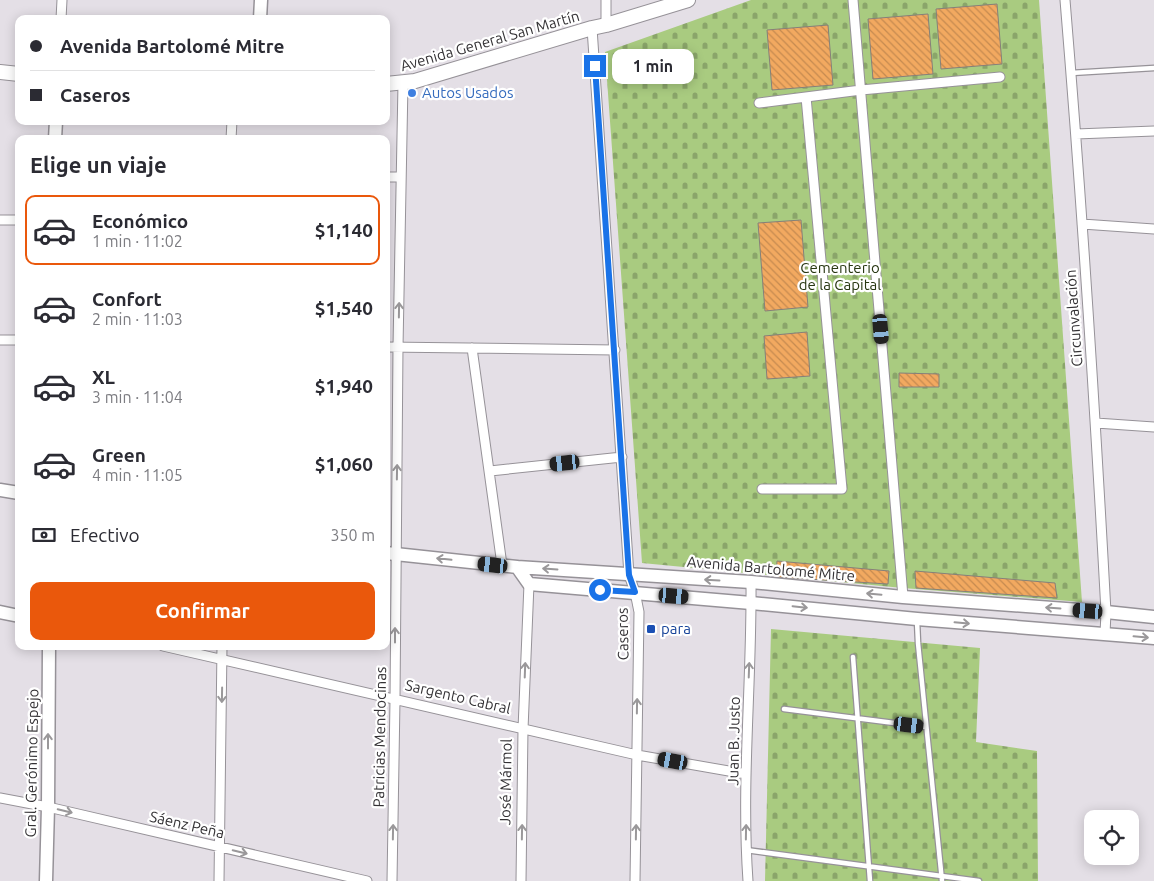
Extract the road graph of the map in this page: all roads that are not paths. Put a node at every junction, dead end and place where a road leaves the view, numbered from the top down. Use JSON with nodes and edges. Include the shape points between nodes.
{"nodes":[{"id":1,"x":62,"y":0,"type":"edge"},
{"id":2,"x":261,"y":0,"type":"edge"},
{"id":3,"x":606,"y":0,"type":"edge"},
{"id":4,"x":688,"y":0,"type":"edge"},
{"id":5,"x":853,"y":0,"type":"edge"},
{"id":6,"x":1065,"y":0,"type":"edge"},
{"id":7,"x":61,"y":15,"type":"edge"},
{"id":8,"x":260,"y":15,"type":"edge"},
{"id":9,"x":606,"y":25,"type":"junction"},
{"id":10,"x":592,"y":28,"type":"junction"},
{"id":11,"x":1154,"y":68,"type":"edge"},
{"id":12,"x":0,"y":72,"type":"edge"},
{"id":13,"x":1071,"y":73,"type":"junction"},
{"id":14,"x":15,"y":74,"type":"edge"},
{"id":15,"x":1000,"y":78,"type":"dead end"},
{"id":16,"x":403,"y":83,"type":"junction"},
{"id":17,"x":390,"y":84,"type":"edge"},
{"id":18,"x":861,"y":90,"type":"junction"},
{"id":19,"x":806,"y":97,"type":"junction"},
{"id":20,"x":759,"y":103,"type":"dead end"},
{"id":21,"x":1154,"y":130,"type":"edge"},
{"id":22,"x":1076,"y":134,"type":"junction"},
{"id":23,"x":390,"y":177,"type":"edge"},
{"id":24,"x":401,"y":177,"type":"junction"},
{"id":25,"x":0,"y":220,"type":"edge"},
{"id":26,"x":15,"y":220,"type":"edge"},
{"id":27,"x":1082,"y":224,"type":"junction"},
{"id":28,"x":1154,"y":229,"type":"edge"},
{"id":29,"x":0,"y":340,"type":"edge"},
{"id":30,"x":15,"y":340,"type":"edge"},
{"id":31,"x":390,"y":346,"type":"edge"},
{"id":32,"x":398,"y":347,"type":"junction"},
{"id":33,"x":472,"y":348,"type":"junction"},
{"id":34,"x":615,"y":350,"type":"junction"},
{"id":35,"x":1096,"y":423,"type":"junction"},
{"id":36,"x":1154,"y":427,"type":"edge"},
{"id":37,"x":622,"y":456,"type":"junction"},
{"id":38,"x":490,"y":471,"type":"junction"},
{"id":39,"x":762,"y":489,"type":"dead end"},
{"id":40,"x":0,"y":490,"type":"edge"},
{"id":41,"x":15,"y":492,"type":"edge"},
{"id":42,"x":391,"y":553,"type":"edge"},
{"id":43,"x":502,"y":565,"type":"junction"},
{"id":44,"x":517,"y":567,"type":"junction"},
{"id":45,"x":629,"y":575,"type":"junction"},
{"id":46,"x":751,"y":582,"type":"junction"},
{"id":47,"x":529,"y":584,"type":"junction"},
{"id":48,"x":635,"y":592,"type":"junction"},
{"id":49,"x":903,"y":597,"type":"junction"},
{"id":50,"x":751,"y":603,"type":"junction"},
{"id":51,"x":0,"y":612,"type":"edge"},
{"id":52,"x":1106,"y":612,"type":"junction"},
{"id":53,"x":15,"y":615,"type":"edge"},
{"id":54,"x":1154,"y":617,"type":"edge"},
{"id":55,"x":917,"y":619,"type":"junction"},
{"id":56,"x":1105,"y":634,"type":"junction"},
{"id":57,"x":1154,"y":638,"type":"edge"},
{"id":58,"x":49,"y":650,"type":"edge"},
{"id":59,"x":181,"y":650,"type":"edge"},
{"id":60,"x":222,"y":650,"type":"edge"},
{"id":61,"x":853,"y":657,"type":"dead end"},
{"id":62,"x":222,"y":659,"type":"junction"},
{"id":63,"x":395,"y":700,"type":"junction"},
{"id":64,"x":784,"y":709,"type":"dead end"},
{"id":65,"x":858,"y":718,"type":"junction"},
{"id":66,"x":926,"y":727,"type":"junction"},
{"id":67,"x":523,"y":729,"type":"junction"},
{"id":68,"x":637,"y":755,"type":"junction"},
{"id":69,"x":746,"y":774,"type":"junction"},
{"id":70,"x":0,"y":798,"type":"edge"},
{"id":71,"x":48,"y":807,"type":"junction"},
{"id":72,"x":220,"y":847,"type":"junction"},
{"id":73,"x":746,"y":850,"type":"junction"},
{"id":74,"x":868,"y":866,"type":"junction"},
{"id":75,"x":942,"y":878,"type":"edge"},
{"id":76,"x":46,"y":881,"type":"edge"},
{"id":77,"x":219,"y":881,"type":"edge"},
{"id":78,"x":367,"y":881,"type":"edge"},
{"id":79,"x":392,"y":881,"type":"edge"},
{"id":80,"x":521,"y":881,"type":"edge"},
{"id":81,"x":636,"y":881,"type":"edge"},
{"id":82,"x":748,"y":881,"type":"edge"},
{"id":83,"x":870,"y":881,"type":"edge"},
{"id":84,"x":979,"y":881,"type":"edge"}],
"edges":[{"from":1,"to":7,"type":"street"},
{"from":2,"to":8,"type":"street"},
{"from":3,"to":9,"type":"street"},
{"from":4,"to":9,"type":"main road","name":"Avenida General San Martín"},
{"from":5,"to":18,"type":"street"},
{"from":6,"to":13,"type":"street","name":"Circunvalación"},
{"from":9,"to":10,"type":"main road","name":"Avenida General San Martín"},
{"from":10,"to":16,"type":"main road","name":"Avenida General San Martín"},
{"from":10,"to":34,"type":"street","name":"Caseros"},
{"from":11,"to":13,"type":"lane"},
{"from":12,"to":14,"type":"main road"},
{"from":13,"to":22,"type":"street","name":"Circunvalación"},
{"from":15,"to":18,"type":"street"},
{"from":16,"to":17,"type":"main road","name":"Avenida General San Martín"},
{"from":16,"to":24,"type":"street","name":"Patricias Mendocinas"},
{"from":18,"to":19,"type":"street"},
{"from":18,"to":49,"type":"street"},
{"from":19,"to":20,"type":"street"},
{"from":19,"to":39,"type":"street","via":[[842,489]]},
{"from":21,"to":22,"type":"street"},
{"from":22,"to":27,"type":"street","name":"Circunvalación"},
{"from":23,"to":24,"type":"street"},
{"from":32,"to":24,"type":"street","name":"Patricias Mendocinas","one_way":true},
{"from":25,"to":26,"type":"street"},
{"from":27,"to":28,"type":"street"},
{"from":27,"to":35,"type":"street","name":"Circunvalación"},
{"from":29,"to":30,"type":"street"},
{"from":31,"to":32,"type":"street"},
{"from":32,"to":33,"type":"street"},
{"from":42,"to":32,"type":"street","name":"Patricias Mendocinas","one_way":true},
{"from":33,"to":34,"type":"street"},
{"from":33,"to":38,"type":"street"},
{"from":34,"to":37,"type":"street","name":"Caseros"},
{"from":35,"to":36,"type":"street"},
{"from":35,"to":52,"type":"street","name":"Circunvalación"},
{"from":37,"to":38,"type":"street"},
{"from":37,"to":45,"type":"street","name":"Caseros"},
{"from":38,"to":43,"type":"street"},
{"from":40,"to":41,"type":"street"},
{"from":43,"to":42,"type":"street","name":"Avenida Bartolomé Mitre","one_way":true},
{"from":63,"to":42,"type":"street","name":"Patricias Mendocinas","one_way":true},
{"from":43,"to":44,"type":"street","name":"Avenida Bartolomé Mitre"},
{"from":45,"to":44,"type":"street","name":"Avenida Bartolomé Mitre","one_way":true},
{"from":44,"to":47,"type":"street"},
{"from":46,"to":45,"type":"street","name":"Avenida Bartolomé Mitre","one_way":true},
{"from":45,"to":48,"type":"street","name":"Caseros"},
{"from":49,"to":46,"type":"street","name":"Avenida Bartolomé Mitre","one_way":true},
{"from":46,"to":50,"type":"street","name":"Juan B. Justo"},
{"from":47,"to":48,"type":"street"},
{"from":67,"to":47,"type":"street","name":"José Mármol","one_way":true},
{"from":48,"to":50,"type":"street"},
{"from":68,"to":48,"type":"street","name":"Caseros","one_way":true,"via":[[638,612]]},
{"from":52,"to":49,"type":"street","name":"Avenida Bartolomé Mitre","one_way":true},
{"from":50,"to":55,"type":"street","one_way":true},
{"from":69,"to":50,"type":"street","name":"Juan B. Justo","one_way":true},
{"from":51,"to":53,"type":"street"},
{"from":52,"to":54,"type":"street","name":"Avenida Bartolomé Mitre"},
{"from":52,"to":56,"type":"street","name":"Circunvalación"},
{"from":55,"to":56,"type":"street","one_way":true},
{"from":55,"to":66,"type":"lane"},
{"from":56,"to":57,"type":"street","one_way":true},
{"from":71,"to":58,"type":"street","name":"Gral. Gerónimo Espejo","one_way":true},
{"from":59,"to":62,"type":"street","name":"Sargento Cabral"},
{"from":60,"to":62,"type":"street"},
{"from":61,"to":65,"type":"lane"},
{"from":62,"to":63,"type":"street","name":"Sargento Cabral"},
{"from":62,"to":72,"type":"street","one_way":true},
{"from":63,"to":67,"type":"street","name":"Sargento Cabral"},
{"from":79,"to":63,"type":"street","name":"Patricias Mendocinas","one_way":true},
{"from":64,"to":65,"type":"lane"},
{"from":65,"to":66,"type":"lane"},
{"from":65,"to":74,"type":"lane"},
{"from":66,"to":75,"type":"lane"},
{"from":67,"to":68,"type":"street","name":"Sargento Cabral"},
{"from":80,"to":67,"type":"street","name":"José Mármol","one_way":true},
{"from":68,"to":69,"type":"street","name":"Sargento Cabral"},
{"from":81,"to":68,"type":"street","name":"Caseros","one_way":true},
{"from":73,"to":69,"type":"street","name":"Juan B. Justo","one_way":true},
{"from":70,"to":71,"type":"street","name":"Sáenz Peña"},
{"from":71,"to":72,"type":"street","name":"Sáenz Peña","one_way":true},
{"from":71,"to":76,"type":"street","name":"Gral. Gerónimo Espejo"},
{"from":72,"to":77,"type":"street"},
{"from":72,"to":78,"type":"street","name":"Sáenz Peña","one_way":true},
{"from":73,"to":74,"type":"lane"},
{"from":73,"to":82,"type":"street","name":"Juan B. Justo"},
{"from":74,"to":75,"type":"lane"},
{"from":74,"to":83,"type":"lane"},
{"from":75,"to":84,"type":"lane"}]}
